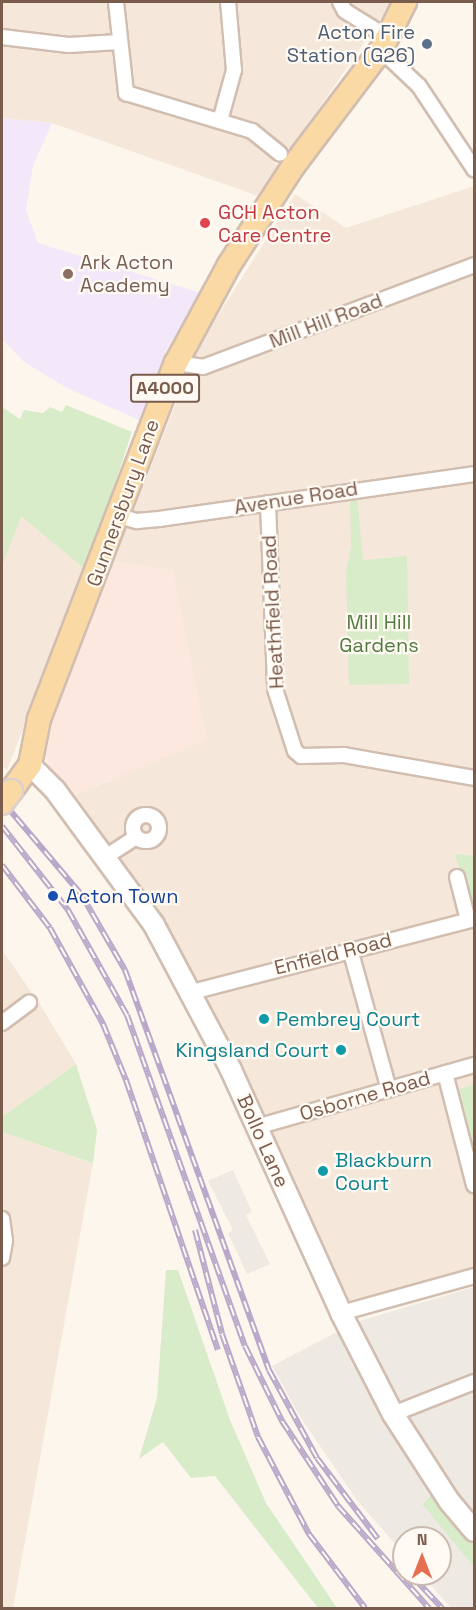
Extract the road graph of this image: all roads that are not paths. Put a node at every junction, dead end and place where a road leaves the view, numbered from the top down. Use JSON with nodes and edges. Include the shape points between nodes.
{"nodes":[{"id":1,"x":116,"y":2,"type":"edge"},
{"id":2,"x":228,"y":2,"type":"edge"},
{"id":3,"x":340,"y":2,"type":"edge"},
{"id":4,"x":405,"y":2,"type":"edge"},
{"id":5,"x":2,"y":37,"type":"edge"},
{"id":6,"x":119,"y":42,"type":"junction"},
{"id":7,"x":384,"y":44,"type":"junction"},
{"id":8,"x":220,"y":122,"type":"junction"},
{"id":9,"x":280,"y":154,"type":"dead end"},
{"id":10,"x":474,"y":169,"type":"edge"},
{"id":11,"x":474,"y":265,"type":"edge"},
{"id":12,"x":176,"y":363,"type":"junction"},
{"id":13,"x":474,"y":474,"type":"edge"},
{"id":14,"x":268,"y":503,"type":"junction"},
{"id":15,"x":119,"y":516,"type":"junction"},
{"id":16,"x":30,"y":765,"type":"junction"},
{"id":17,"x":474,"y":778,"type":"edge"},
{"id":18,"x":6,"y":797,"type":"edge"},
{"id":19,"x":136,"y":837,"type":"dead end"},
{"id":20,"x":106,"y":856,"type":"junction"},
{"id":21,"x":457,"y":878,"type":"dead end"},
{"id":22,"x":471,"y":920,"type":"edge"},
{"id":23,"x":350,"y":949,"type":"junction"},
{"id":24,"x":192,"y":992,"type":"junction"},
{"id":25,"x":29,"y":1003,"type":"dead end"},
{"id":26,"x":2,"y":1023,"type":"edge"},
{"id":27,"x":474,"y":1065,"type":"edge"},
{"id":28,"x":445,"y":1073,"type":"junction"},
{"id":29,"x":389,"y":1090,"type":"junction"},
{"id":30,"x":256,"y":1127,"type":"junction"},
{"id":31,"x":474,"y":1185,"type":"edge"},
{"id":32,"x":2,"y":1219,"type":"edge"},
{"id":33,"x":2,"y":1258,"type":"edge"},
{"id":34,"x":474,"y":1276,"type":"edge"},
{"id":35,"x":341,"y":1314,"type":"junction"},
{"id":36,"x":474,"y":1382,"type":"edge"},
{"id":37,"x":393,"y":1414,"type":"junction"},
{"id":38,"x":474,"y":1531,"type":"edge"}],
"edges":[{"from":1,"to":6,"type":"street"},
{"from":2,"to":8,"type":"street","via":[[234,70]]},
{"from":3,"to":7,"type":"street","via":[[345,11]]},
{"from":4,"to":7,"type":"main road","name":"Gunnersbury Lane","number":"A4000"},
{"from":5,"to":6,"type":"street","via":[[69,45]]},
{"from":6,"to":8,"type":"street","via":[[126,93]]},
{"from":7,"to":10,"type":"street","via":[[419,86]]},
{"from":7,"to":12,"type":"main road","name":"Gunnersbury Lane","number":"A4000","via":[[252,229]]},
{"from":8,"to":9,"type":"street","via":[[252,131]]},
{"from":11,"to":12,"type":"street","name":"Mill Hill Road","via":[[203,367]]},
{"from":12,"to":15,"type":"main road","name":"Gunnersbury Lane","number":"A4000"},
{"from":13,"to":14,"type":"street","name":"Avenue Road"},
{"from":14,"to":15,"type":"street","name":"Avenue Road","via":[[148,520]]},
{"from":14,"to":17,"type":"street","name":"Heathfield Road","via":[[275,689],[295,751],[301,756],[344,755]]},
{"from":15,"to":16,"type":"main road","name":"Gunnersbury Lane","number":"A4000","via":[[39,719]]},
{"from":16,"to":18,"type":"main road","name":"Gunnersbury Lane","number":"A4000"},
{"from":16,"to":20,"type":"street","name":"Bollo Lane","via":[[56,790]]},
{"from":19,"to":20,"type":"street"},
{"from":20,"to":24,"type":"street","name":"Bollo Lane","via":[[154,925]]},
{"from":21,"to":22,"type":"street"},
{"from":22,"to":23,"type":"street","name":"Enfield Road"},
{"from":23,"to":24,"type":"street","name":"Enfield Road"},
{"from":23,"to":29,"type":"street"},
{"from":24,"to":30,"type":"street","name":"Bollo Lane"},
{"from":25,"to":26,"type":"street"},
{"from":27,"to":28,"type":"street","name":"Osborne Road"},
{"from":28,"to":29,"type":"street","name":"Osborne Road"},
{"from":28,"to":31,"type":"street"},
{"from":29,"to":30,"type":"street","name":"Osborne Road"},
{"from":30,"to":35,"type":"street","name":"Bollo Lane"},
{"from":32,"to":33,"type":"street"},
{"from":34,"to":35,"type":"street"},
{"from":35,"to":37,"type":"street","name":"Bollo Lane"},
{"from":36,"to":37,"type":"street"},
{"from":37,"to":38,"type":"street","name":"Bollo Lane","via":[[449,1501]]}]}
